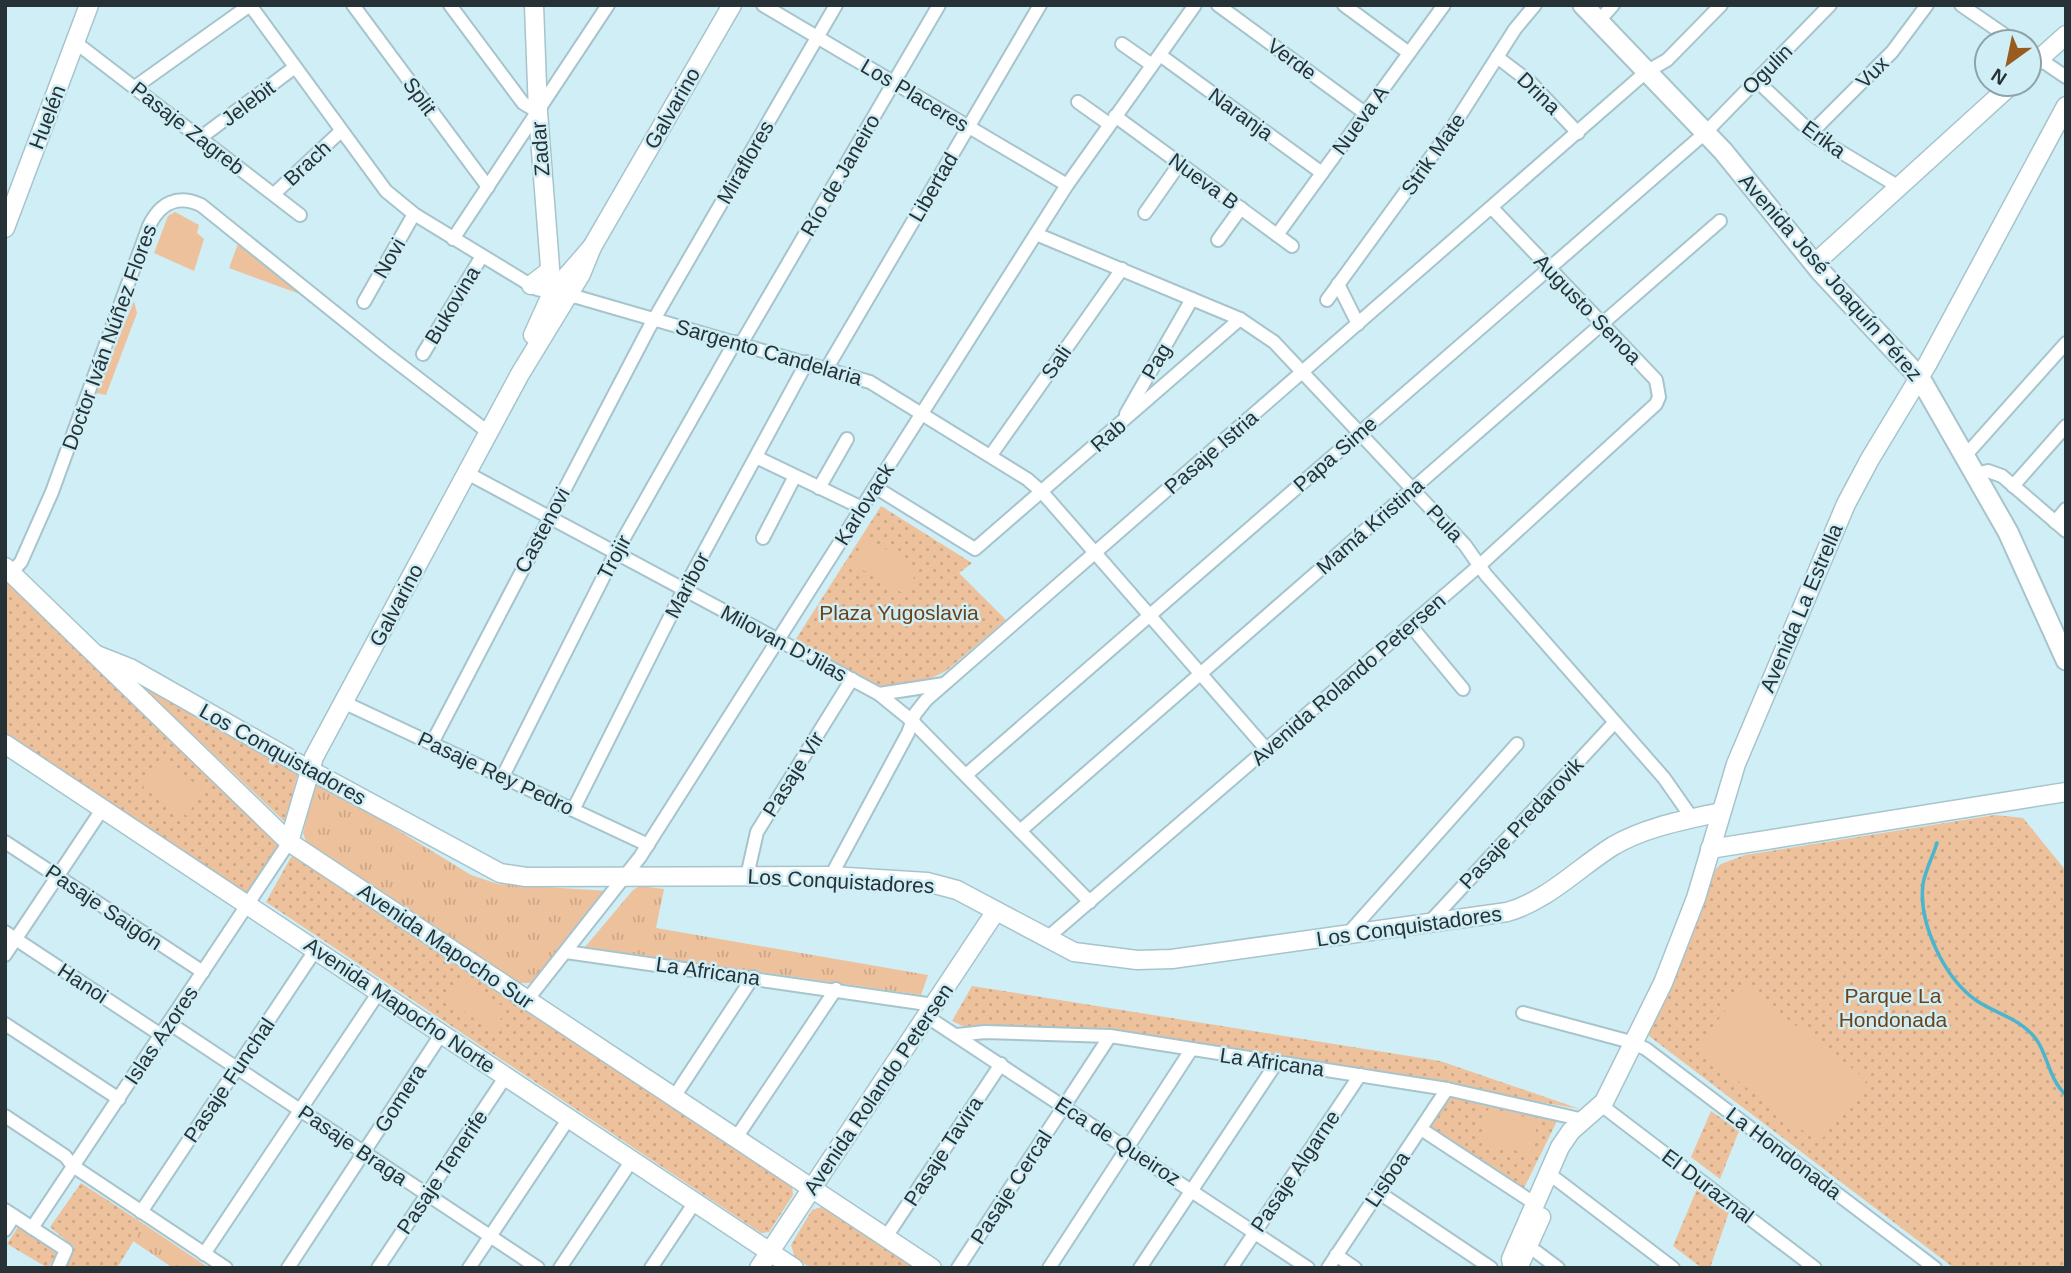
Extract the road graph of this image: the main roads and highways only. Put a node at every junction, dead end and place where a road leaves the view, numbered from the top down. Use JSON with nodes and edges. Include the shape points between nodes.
{"nodes":[{"id":1,"x":89,"y":5,"type":"edge"},
{"id":2,"x":534,"y":5,"type":"edge"},
{"id":3,"x":732,"y":5,"type":"edge"},
{"id":4,"x":1583,"y":5,"type":"edge"},
{"id":5,"x":2066,"y":35,"type":"edge"},
{"id":6,"x":2043,"y":52,"type":"edge"},
{"id":7,"x":1997,"y":98,"type":"edge"},
{"id":8,"x":2066,"y":106,"type":"edge"},
{"id":9,"x":5,"y":228,"type":"edge"},
{"id":10,"x":592,"y":247,"type":"junction"},
{"id":11,"x":1814,"y":264,"type":"junction"},
{"id":12,"x":548,"y":265,"type":"junction"},
{"id":13,"x":576,"y":265,"type":"junction"},
{"id":14,"x":531,"y":285,"type":"road end"},
{"id":15,"x":560,"y":294,"type":"junction"},
{"id":16,"x":1920,"y":378,"type":"junction"},
{"id":17,"x":8,"y":570,"type":"edge"},
{"id":18,"x":97,"y":655,"type":"junction"},
{"id":19,"x":2066,"y":660,"type":"edge"},
{"id":20,"x":5,"y":744,"type":"edge"},
{"id":21,"x":307,"y":769,"type":"junction"},
{"id":22,"x":2066,"y":792,"type":"edge"},
{"id":23,"x":1721,"y":812,"type":"junction"},
{"id":24,"x":1713,"y":840,"type":"junction"},
{"id":25,"x":289,"y":842,"type":"junction"},
{"id":26,"x":996,"y":911,"type":"junction"},
{"id":27,"x":1581,"y":1123,"type":"junction"},
{"id":28,"x":812,"y":1189,"type":"junction"},
{"id":29,"x":770,"y":1251,"type":"junction"},
{"id":30,"x":759,"y":1268,"type":"edge"},
{"id":31,"x":794,"y":1268,"type":"edge"},
{"id":32,"x":932,"y":1268,"type":"edge"},
{"id":33,"x":1513,"y":1268,"type":"edge"},
{"id":34,"x":1518,"y":1268,"type":"edge"}],
"edges":[{"from":1,"to":9,"type":"main road","name":"Huelén"},
{"from":2,"to":12,"type":"main road","name":"Zadar"},
{"from":3,"to":10,"type":"main road","name":"Galvarino"},
{"from":4,"to":11,"type":"main road","name":"Avenida José Joaquín Pérez","via":[[1756,189]]},
{"from":5,"to":6,"type":"main road"},
{"from":7,"to":11,"type":"main road"},
{"from":8,"to":16,"type":"main road","name":"Avenida La Estrella"},
{"from":10,"to":13,"type":"main road","name":"Galvarino"},
{"from":10,"to":15,"type":"main road","name":"Galvarino","via":[[588,261]]},
{"from":11,"to":16,"type":"main road","name":"Avenida José Joaquín Pérez"},
{"from":12,"to":13,"type":"main road"},
{"from":12,"to":14,"type":"main road"},
{"from":12,"to":15,"type":"main road","name":"Zadar"},
{"from":13,"to":15,"type":"main road","name":"Galvarino"},
{"from":15,"to":21,"type":"main road","name":"Galvarino","via":[[528,346],[520,374]]},
{"from":16,"to":19,"type":"main road","name":"Avenida José Joaquín Pérez","via":[[2017,550]]},
{"from":16,"to":23,"type":"main road","name":"Avenida La Estrella","via":[[1846,504],[1740,754]]},
{"from":17,"to":18,"type":"main road","name":"Avenida Mapocho Sur"},
{"from":18,"to":21,"type":"main road","name":"Los Conquistadores","via":[[130,668]]},
{"from":18,"to":25,"type":"main road","name":"Avenida Mapocho Sur"},
{"from":20,"to":29,"type":"main road","name":"Avenida Mapocho Norte"},
{"from":21,"to":25,"type":"main road","name":"Galvarino"},
{"from":21,"to":26,"type":"main road","name":"Los Conquistadores","via":[[500,873],[526,877],[913,880],[944,886]]},
{"from":22,"to":24,"type":"main road","via":[[1734,845]]},
{"from":23,"to":24,"type":"main road","name":"Avenida La Estrella"},
{"from":23,"to":26,"type":"main road","name":"Los Conquistadores","via":[[1656,828],[1616,845],[1516,909],[1346,935],[1147,960],[1100,957],[1074,952]]},
{"from":24,"to":27,"type":"main road","name":"Avenida La Estrella","via":[[1668,969],[1601,1105]]},
{"from":25,"to":28,"type":"main road","name":"Avenida Mapocho Sur"},
{"from":26,"to":28,"type":"main road","name":"Avenida Rolando Petersen"},
{"from":27,"to":33,"type":"main road","name":"Avenida La Estrella","via":[[1560,1147],[1511,1259]]},
{"from":27,"to":34,"type":"main road","name":"Avenida La Estrella"},
{"from":28,"to":29,"type":"main road","name":"Avenida Rolando Petersen"},
{"from":28,"to":32,"type":"main road","name":"Avenida Mapocho Sur"},
{"from":29,"to":30,"type":"main road","name":"Avenida Rolando Petersen"},
{"from":29,"to":31,"type":"main road","name":"Avenida Mapocho Norte"}]}
